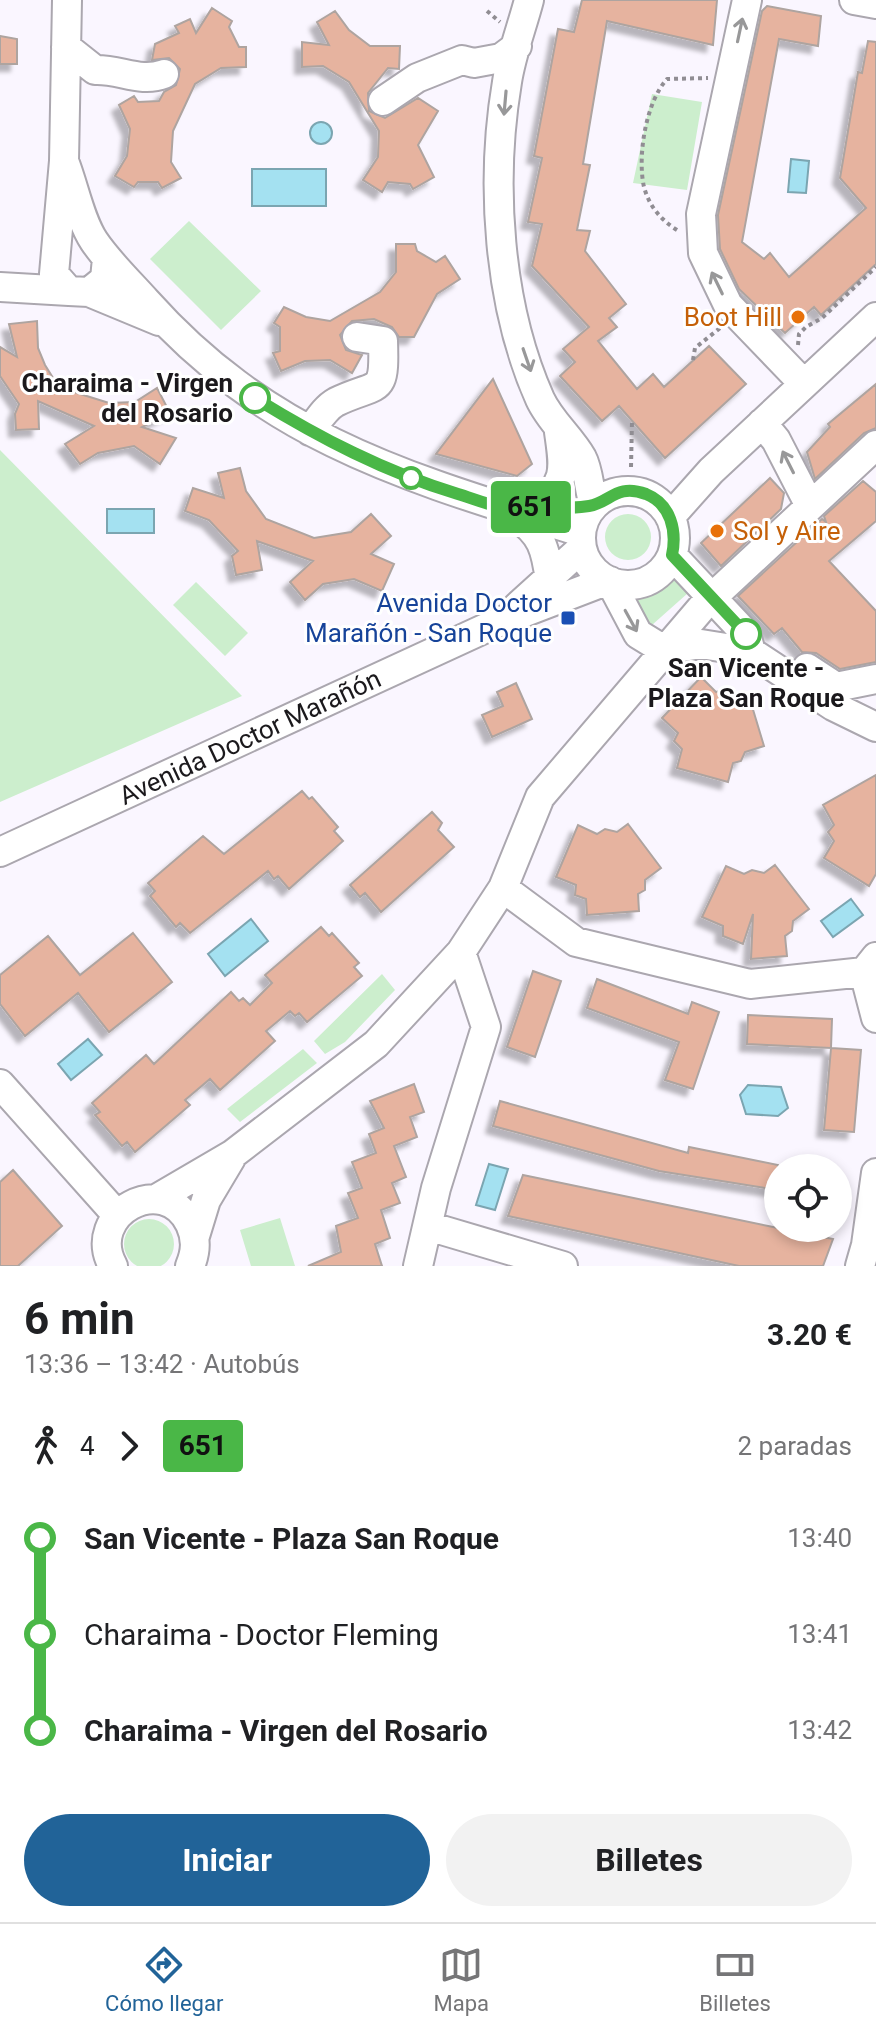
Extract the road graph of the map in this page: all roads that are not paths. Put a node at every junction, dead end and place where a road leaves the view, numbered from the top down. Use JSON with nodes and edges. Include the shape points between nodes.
{"nodes":[{"id":1,"x":67,"y":0,"type":"edge"},
{"id":2,"x":529,"y":0,"type":"edge"},
{"id":3,"x":747,"y":0,"type":"edge"},
{"id":4,"x":854,"y":0,"type":"edge"},
{"id":5,"x":876,"y":4,"type":"edge"},
{"id":6,"x":517,"y":46,"type":"junction"},
{"id":7,"x":66,"y":47,"type":"junction"},
{"id":8,"x":155,"y":85,"type":"dead end"},
{"id":9,"x":389,"y":89,"type":"dead end"},
{"id":10,"x":64,"y":161,"type":"junction"},
{"id":11,"x":101,"y":250,"type":"junction"},
{"id":12,"x":56,"y":254,"type":"junction"},
{"id":13,"x":2,"y":287,"type":"edge"},
{"id":14,"x":79,"y":292,"type":"junction"},
{"id":15,"x":876,"y":317,"type":"edge"},
{"id":16,"x":167,"y":325,"type":"junction"},
{"id":17,"x":376,"y":335,"type":"dead end"},
{"id":18,"x":804,"y":384,"type":"junction"},
{"id":19,"x":762,"y":423,"type":"junction"},
{"id":20,"x":310,"y":431,"type":"junction"},
{"id":21,"x":559,"y":431,"type":"junction"},
{"id":22,"x":874,"y":450,"type":"edge"},
{"id":23,"x":809,"y":504,"type":"junction"},
{"id":24,"x":594,"y":506,"type":"junction"},
{"id":25,"x":501,"y":507,"type":"junction"},
{"id":26,"x":536,"y":507,"type":"junction"},
{"id":27,"x":664,"y":510,"type":"junction"},
{"id":28,"x":582,"y":540,"type":"junction"},
{"id":29,"x":672,"y":555,"type":"junction"},
{"id":30,"x":550,"y":581,"type":"junction"},
{"id":31,"x":608,"y":581,"type":"junction"},
{"id":32,"x":712,"y":597,"type":"junction"},
{"id":33,"x":499,"y":622,"type":"junction"},
{"id":34,"x":664,"y":650,"type":"junction"},
{"id":35,"x":756,"y":656,"type":"junction"},
{"id":36,"x":876,"y":679,"type":"edge"},
{"id":37,"x":876,"y":727,"type":"edge"},
{"id":38,"x":0,"y":852,"type":"edge"},
{"id":39,"x":503,"y":888,"type":"junction"},
{"id":40,"x":461,"y":952,"type":"junction"},
{"id":41,"x":870,"y":964,"type":"edge"},
{"id":42,"x":876,"y":1018,"type":"edge"},
{"id":43,"x":0,"y":1084,"type":"edge"},
{"id":44,"x":233,"y":1154,"type":"junction"},
{"id":45,"x":876,"y":1173,"type":"edge"},
{"id":46,"x":156,"y":1199,"type":"junction"},
{"id":47,"x":117,"y":1215,"type":"junction"},
{"id":48,"x":428,"y":1226,"type":"junction"},
{"id":49,"x":194,"y":1256,"type":"edge"},
{"id":50,"x":109,"y":1265,"type":"edge"},
{"id":51,"x":418,"y":1266,"type":"edge"},
{"id":52,"x":563,"y":1266,"type":"edge"},
{"id":53,"x":860,"y":1266,"type":"edge"}],
"edges":[{"from":1,"to":7,"type":"street"},
{"from":2,"to":6,"type":"street"},
{"from":18,"to":3,"type":"street","one_way":true,"via":[[728,305],[703,253],[701,214]]},
{"from":4,"to":5,"type":"street"},
{"from":6,"to":9,"type":"street","via":[[501,58],[462,60]]},
{"from":6,"to":21,"type":"street","one_way":true,"via":[[507,82],[500,163],[503,242],[517,332],[540,399]]},
{"from":7,"to":8,"type":"street","via":[[95,70]]},
{"from":7,"to":10,"type":"street"},
{"from":10,"to":11,"type":"street"},
{"from":10,"to":12,"type":"street"},
{"from":11,"to":12,"type":"street","via":[[75,239]]},
{"from":11,"to":14,"type":"street","via":[[105,279]]},
{"from":11,"to":16,"type":"street"},
{"from":12,"to":13,"type":"street"},
{"from":12,"to":14,"type":"street","via":[[54,274]]},
{"from":13,"to":14,"type":"street"},
{"from":14,"to":16,"type":"street"},
{"from":15,"to":18,"type":"street"},
{"from":16,"to":20,"type":"street","via":[[255,398]]},
{"from":17,"to":20,"type":"street","via":[[385,370],[377,384],[335,403]]},
{"from":18,"to":19,"type":"street"},
{"from":23,"to":19,"type":"street","one_way":true},
{"from":19,"to":27,"type":"street"},
{"from":20,"to":25,"type":"street","via":[[409,478]]},
{"from":21,"to":24,"type":"street","via":[[582,459]]},
{"from":21,"to":26,"type":"street","via":[[564,469],[552,495]]},
{"from":22,"to":23,"type":"street"},
{"from":23,"to":32,"type":"street"},
{"from":24,"to":26,"type":"street"},
{"from":24,"to":27,"type":"street","via":[[619,492],[646,494]]},
{"from":24,"to":28,"type":"street","name":"Avenida Doctor Marañón"},
{"from":25,"to":26,"type":"street"},
{"from":25,"to":28,"type":"street"},
{"from":25,"to":30,"type":"street","via":[[534,528],[546,549]]},
{"from":27,"to":29,"type":"street","via":[[674,530]]},
{"from":28,"to":30,"type":"street","name":"Avenida Doctor Marañón"},
{"from":28,"to":31,"type":"street","via":[[593,569]]},
{"from":29,"to":31,"type":"street","name":"Avenida Doctor Marañón","via":[[653,578],[624,585]]},
{"from":29,"to":32,"type":"street"},
{"from":30,"to":33,"type":"street","name":"Avenida Doctor Marañón"},
{"from":31,"to":33,"type":"street","name":"Avenida Doctor Marañón"},
{"from":31,"to":34,"type":"street","one_way":true,"via":[[638,634]]},
{"from":32,"to":34,"type":"street"},
{"from":32,"to":35,"type":"street","via":[[746,634]]},
{"from":33,"to":38,"type":"street","name":"Avenida Doctor Marañón"},
{"from":34,"to":35,"type":"street","via":[[701,644]]},
{"from":34,"to":39,"type":"street","via":[[540,797]]},
{"from":35,"to":36,"type":"street","via":[[777,649],[836,687]]},
{"from":35,"to":37,"type":"street"},
{"from":39,"to":40,"type":"street"},
{"from":39,"to":41,"type":"street","via":[[576,942],[750,984]]},
{"from":40,"to":44,"type":"street","via":[[376,1044]]},
{"from":40,"to":48,"type":"street","via":[[486,1027]]},
{"from":41,"to":42,"type":"street"},
{"from":43,"to":47,"type":"street"},
{"from":44,"to":46,"type":"street"},
{"from":44,"to":49,"type":"street","via":[[206,1200]]},
{"from":45,"to":53,"type":"street"},
{"from":46,"to":47,"type":"street","via":[[127,1205]]},
{"from":46,"to":49,"type":"street","via":[[183,1211]]},
{"from":47,"to":50,"type":"street","via":[[107,1238]]},
{"from":48,"to":51,"type":"street"},
{"from":48,"to":52,"type":"street"}]}
